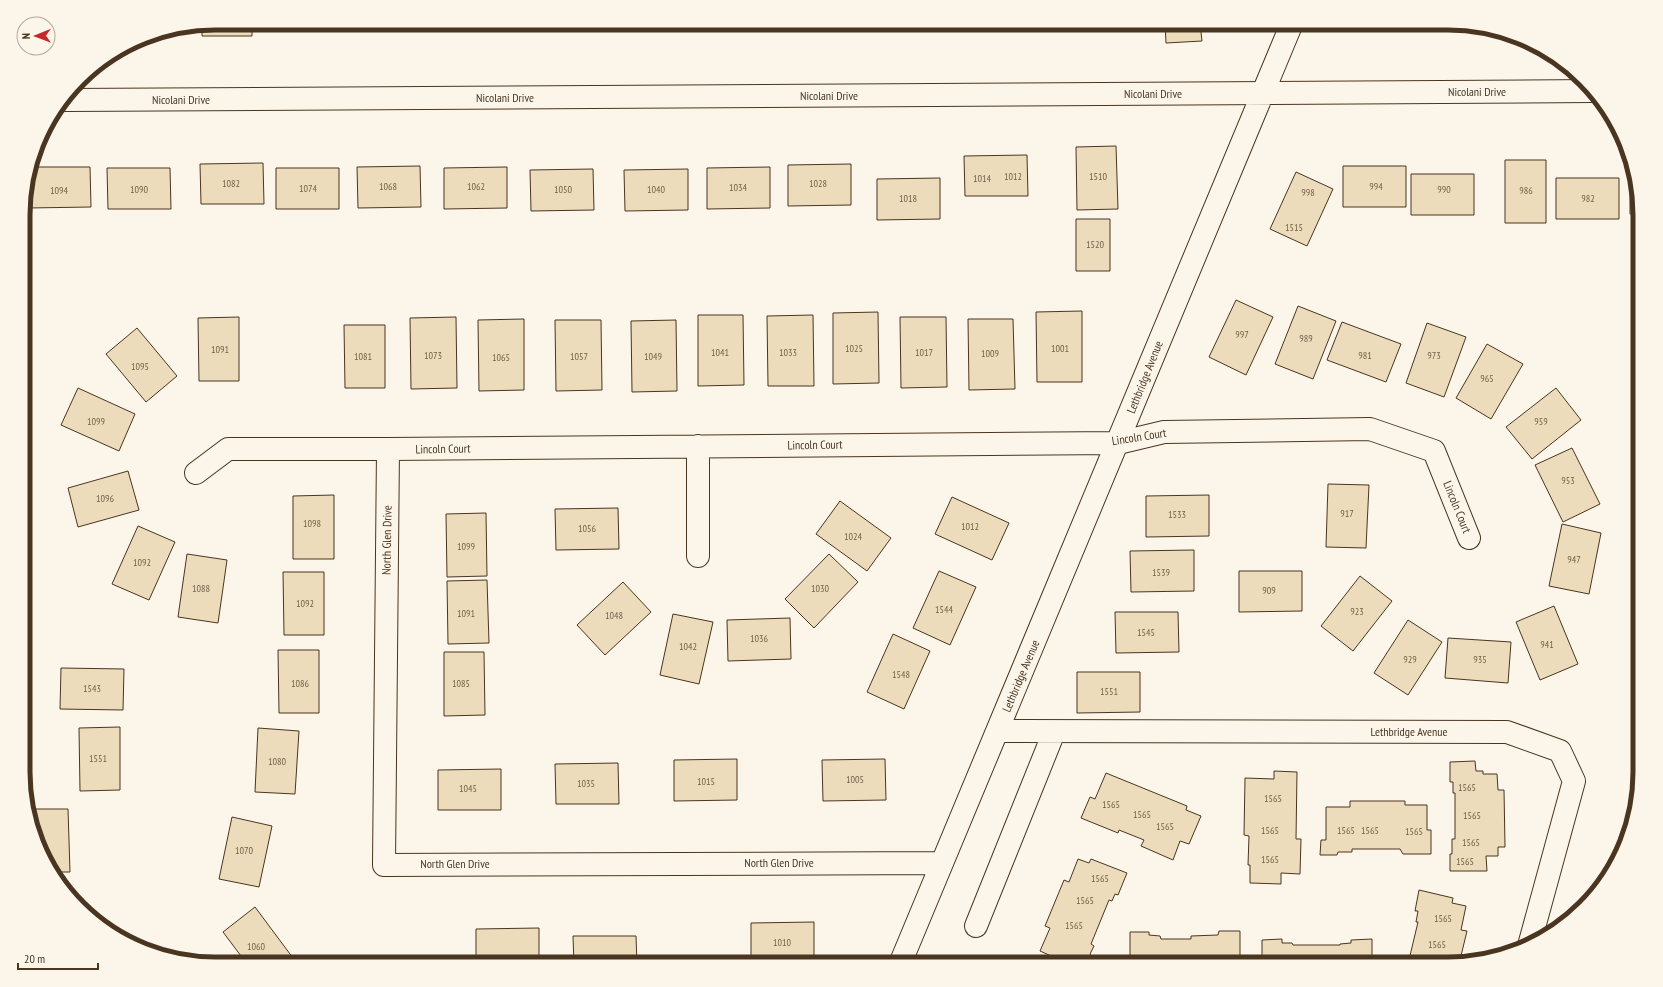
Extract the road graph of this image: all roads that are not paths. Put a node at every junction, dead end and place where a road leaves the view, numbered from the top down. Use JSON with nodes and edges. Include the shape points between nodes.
{"nodes":[{"id":1,"x":1289,"y":30,"type":"edge"},
{"id":2,"x":1585,"y":91,"type":"edge"},
{"id":3,"x":1263,"y":93,"type":"junction"},
{"id":4,"x":70,"y":100,"type":"edge"},
{"id":5,"x":1118,"y":442,"type":"junction"},
{"id":6,"x":698,"y":446,"type":"junction"},
{"id":7,"x":388,"y":449,"type":"junction"},
{"id":8,"x":196,"y":473,"type":"dead end"},
{"id":9,"x":1469,"y":538,"type":"dead end"},
{"id":10,"x":698,"y":556,"type":"dead end"},
{"id":11,"x":998,"y":731,"type":"junction"},
{"id":12,"x":1054,"y":732,"type":"junction"},
{"id":13,"x":942,"y":863,"type":"junction"},
{"id":14,"x":976,"y":926,"type":"dead end"},
{"id":15,"x":1531,"y":937,"type":"edge"},
{"id":16,"x":903,"y":957,"type":"edge"}],
"edges":[{"from":1,"to":3,"type":"street","name":"Lethbridge Avenue"},
{"from":2,"to":3,"type":"street","name":"Nicolani Drive"},
{"from":3,"to":4,"type":"street","name":"Nicolani Drive"},
{"from":3,"to":5,"type":"street","name":"Lethbridge Avenue"},
{"from":5,"to":6,"type":"street","name":"Lincoln Court"},
{"from":5,"to":9,"type":"street","name":"Lincoln Court","via":[[1164,432],[1370,429],[1434,451]]},
{"from":5,"to":11,"type":"street","name":"Lethbridge Avenue"},
{"from":6,"to":7,"type":"street","name":"Lincoln Court"},
{"from":6,"to":10,"type":"street"},
{"from":7,"to":8,"type":"street","name":"Lincoln Court","via":[[228,449]]},
{"from":7,"to":13,"type":"street","name":"North Glen Drive","via":[[384,864]]},
{"from":11,"to":12,"type":"street","name":"Lethbridge Avenue"},
{"from":11,"to":13,"type":"street","name":"Lethbridge Avenue"},
{"from":12,"to":14,"type":"street"},
{"from":12,"to":15,"type":"street","name":"Lethbridge Avenue","via":[[1507,732],[1560,751],[1574,781]]},
{"from":13,"to":16,"type":"street","name":"Lethbridge Avenue"}]}
